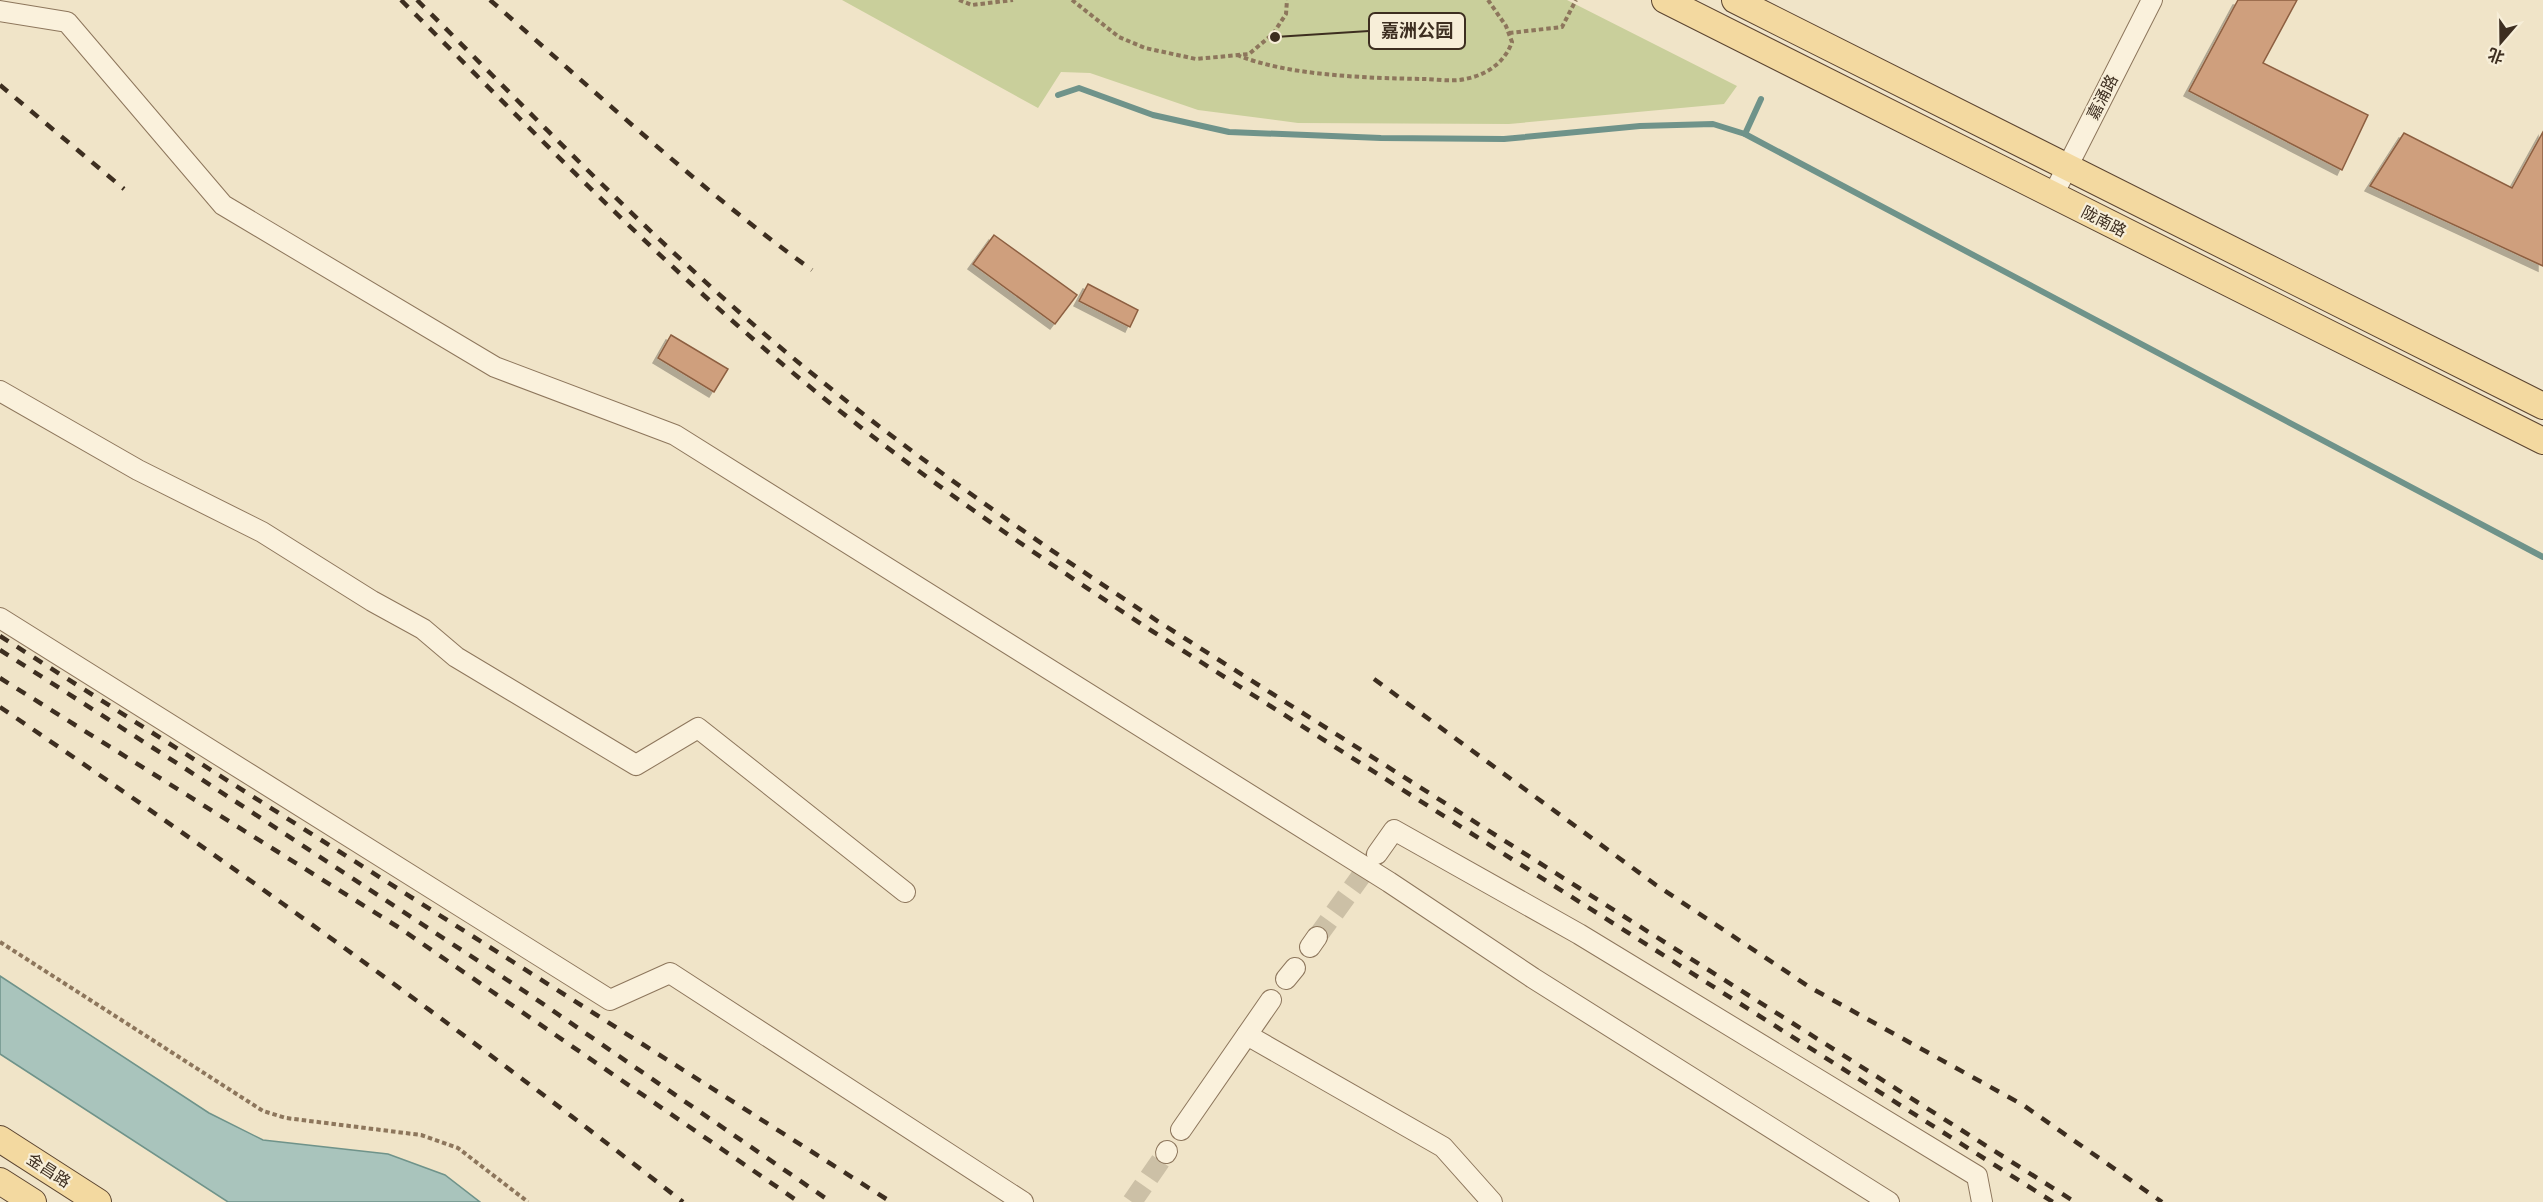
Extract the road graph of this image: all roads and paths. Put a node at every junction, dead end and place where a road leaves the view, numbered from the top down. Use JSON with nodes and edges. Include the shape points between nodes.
{"nodes":[{"id":1,"x":959,"y":0,"type":"edge"},
{"id":2,"x":1012,"y":0,"type":"edge"},
{"id":3,"x":1072,"y":0,"type":"edge"},
{"id":4,"x":1287,"y":0,"type":"edge"},
{"id":5,"x":1488,"y":0,"type":"edge"},
{"id":6,"x":1576,"y":0,"type":"edge"},
{"id":7,"x":1665,"y":0,"type":"edge"},
{"id":8,"x":1735,"y":0,"type":"edge"},
{"id":9,"x":2152,"y":0,"type":"edge"},
{"id":10,"x":0,"y":11,"type":"edge"},
{"id":11,"x":1509,"y":33,"type":"junction"},
{"id":12,"x":1237,"y":55,"type":"junction"},
{"id":13,"x":2067,"y":167,"type":"junction"},
{"id":14,"x":2052,"y":195,"type":"junction"},
{"id":15,"x":0,"y":391,"type":"edge"},
{"id":16,"x":2543,"y":406,"type":"edge"},
{"id":17,"x":2543,"y":441,"type":"edge"},
{"id":18,"x":0,"y":618,"type":"edge"},
{"id":19,"x":1377,"y":855,"type":"tunnel mouth"},
{"id":20,"x":905,"y":892,"type":"dead end"},
{"id":21,"x":0,"y":942,"type":"edge"},
{"id":22,"x":1271,"y":1000,"type":"dead end"},
{"id":23,"x":1247,"y":1035,"type":"junction"},
{"id":24,"x":1181,"y":1130,"type":"dead end"},
{"id":25,"x":0,"y":1139,"type":"edge"},
{"id":26,"x":0,"y":1181,"type":"edge"},
{"id":27,"x":33,"y":1202,"type":"edge"},
{"id":28,"x":98,"y":1202,"type":"edge"},
{"id":29,"x":528,"y":1202,"type":"edge"},
{"id":30,"x":1023,"y":1202,"type":"edge"},
{"id":31,"x":1492,"y":1202,"type":"edge"},
{"id":32,"x":1889,"y":1202,"type":"edge"},
{"id":33,"x":1982,"y":1202,"type":"edge"}],
"edges":[{"from":1,"to":2,"type":"path","via":[[972,5]]},
{"from":3,"to":12,"type":"path","via":[[1119,38],[1145,48],[1196,59]]},
{"from":4,"to":12,"type":"path","via":[[1286,14],[1273,34],[1249,54]]},
{"from":5,"to":11,"type":"path"},
{"from":6,"to":11,"type":"path","via":[[1562,27]]},
{"from":7,"to":14,"type":"main road","name":"陇南路"},
{"from":8,"to":13,"type":"main road","name":"陇南路"},
{"from":9,"to":13,"type":"street","name":"嘉涌路"},
{"from":10,"to":32,"type":"street","via":[[67,22],[223,205],[495,367],[675,435],[1389,882],[1533,978]]},
{"from":11,"to":12,"type":"path","via":[[1512,42],[1507,57],[1486,72],[1464,80],[1379,78],[1286,68]]},
{"from":13,"to":14,"type":"street","name":"嘉涌路"},
{"from":13,"to":16,"type":"main road","name":"陇南路"},
{"from":14,"to":17,"type":"main road","name":"陇南路"},
{"from":15,"to":20,"type":"street","via":[[138,470],[262,532],[423,629],[456,657],[636,765],[698,729]]},
{"from":18,"to":30,"type":"street","via":[[610,1000],[670,973]]},
{"from":19,"to":33,"type":"street","via":[[1394,830],[1579,934],[1977,1176]]},
{"from":21,"to":29,"type":"path","via":[[263,1111],[286,1118],[420,1135],[458,1148]]},
{"from":22,"to":23,"type":"street"},
{"from":23,"to":24,"type":"street"},
{"from":23,"to":31,"type":"street","via":[[1443,1147]]},
{"from":25,"to":28,"type":"main road","name":"金昌路"},
{"from":26,"to":27,"type":"main road"}]}
